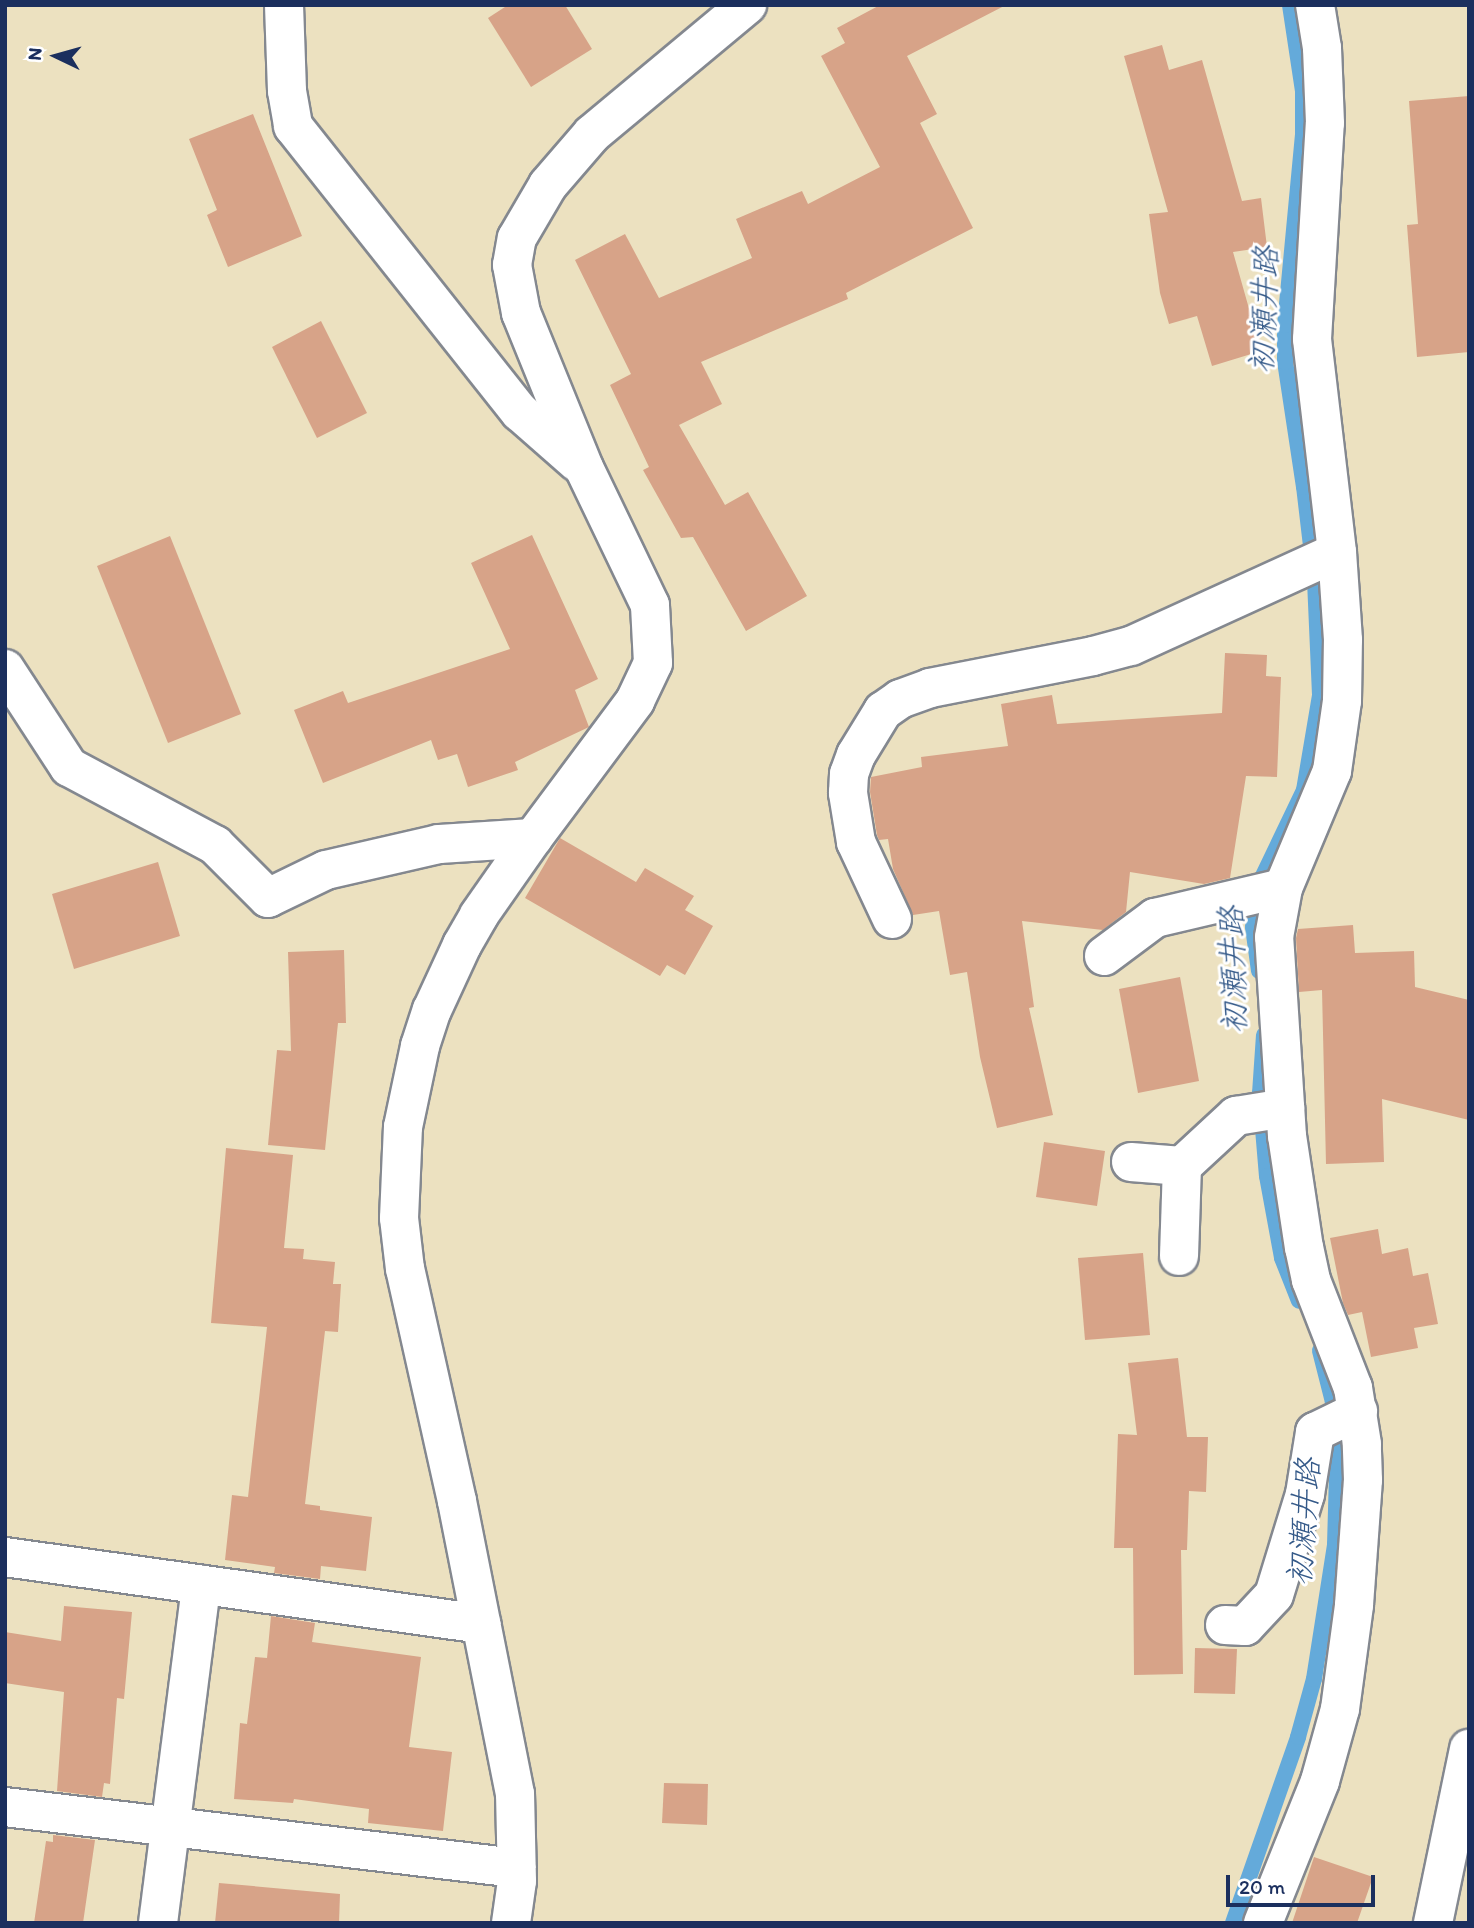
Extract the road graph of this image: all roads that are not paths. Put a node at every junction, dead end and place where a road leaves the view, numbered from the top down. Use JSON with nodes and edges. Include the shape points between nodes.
{"nodes":[{"id":1,"x":284,"y":5,"type":"edge"},
{"id":2,"x":747,"y":5,"type":"edge"},
{"id":3,"x":1315,"y":5,"type":"edge"},
{"id":4,"x":584,"y":468,"type":"junction"},
{"id":5,"x":1337,"y":552,"type":"junction"},
{"id":6,"x":5,"y":669,"type":"edge"},
{"id":7,"x":533,"y":838,"type":"junction"},
{"id":8,"x":1283,"y":888,"type":"junction"},
{"id":9,"x":892,"y":919,"type":"dead end"},
{"id":10,"x":1104,"y":956,"type":"dead end"},
{"id":11,"x":1285,"y":1108,"type":"junction"},
{"id":12,"x":1131,"y":1162,"type":"dead end"},
{"id":13,"x":1182,"y":1166,"type":"junction"},
{"id":14,"x":1179,"y":1256,"type":"dead end"},
{"id":15,"x":1358,"y":1411,"type":"junction"},
{"id":16,"x":5,"y":1557,"type":"edge"},
{"id":17,"x":201,"y":1585,"type":"junction"},
{"id":18,"x":481,"y":1624,"type":"junction"},
{"id":19,"x":1225,"y":1625,"type":"dead end"},
{"id":20,"x":1469,"y":1749,"type":"edge"},
{"id":21,"x":5,"y":1807,"type":"edge"},
{"id":22,"x":170,"y":1829,"type":"junction"},
{"id":23,"x":516,"y":1868,"type":"junction"},
{"id":24,"x":158,"y":1923,"type":"edge"},
{"id":25,"x":511,"y":1923,"type":"edge"},
{"id":26,"x":1263,"y":1923,"type":"edge"},
{"id":27,"x":1433,"y":1923,"type":"edge"}],
"edges":[{"from":1,"to":4,"type":"street","via":[[293,126],[520,412]]},
{"from":2,"to":4,"type":"street","via":[[592,134],[548,185],[517,238],[512,265],[521,313]]},
{"from":3,"to":5,"type":"street","via":[[1325,123],[1312,339]]},
{"from":4,"to":7,"type":"street","via":[[650,605],[653,663],[635,701]]},
{"from":5,"to":8,"type":"street","via":[[1343,640],[1337,751]]},
{"from":5,"to":9,"type":"street","via":[[1131,646],[930,688],[883,711],[856,755],[848,793],[856,842]]},
{"from":6,"to":7,"type":"street","via":[[69,767],[215,845],[268,898],[326,870],[439,844]]},
{"from":7,"to":18,"type":"street","via":[[479,915],[432,1010],[408,1103],[400,1177],[399,1218],[413,1316]]},
{"from":8,"to":10,"type":"street","via":[[1155,918]]},
{"from":8,"to":11,"type":"street","via":[[1274,937]]},
{"from":11,"to":13,"type":"street","via":[[1236,1116]]},
{"from":11,"to":15,"type":"street","via":[[1311,1280]]},
{"from":12,"to":13,"type":"street"},
{"from":13,"to":14,"type":"street"},
{"from":15,"to":19,"type":"street","via":[[1315,1432],[1305,1494],[1274,1595],[1245,1626]]},
{"from":15,"to":26,"type":"street","via":[[1363,1480],[1360,1539],[1340,1709],[1320,1781]]},
{"from":16,"to":17,"type":"street"},
{"from":17,"to":18,"type":"street"},
{"from":17,"to":22,"type":"street"},
{"from":18,"to":23,"type":"street","via":[[514,1794]]},
{"from":20,"to":27,"type":"street"},
{"from":21,"to":22,"type":"street"},
{"from":22,"to":23,"type":"street"},
{"from":22,"to":24,"type":"street"},
{"from":23,"to":25,"type":"street"}]}
